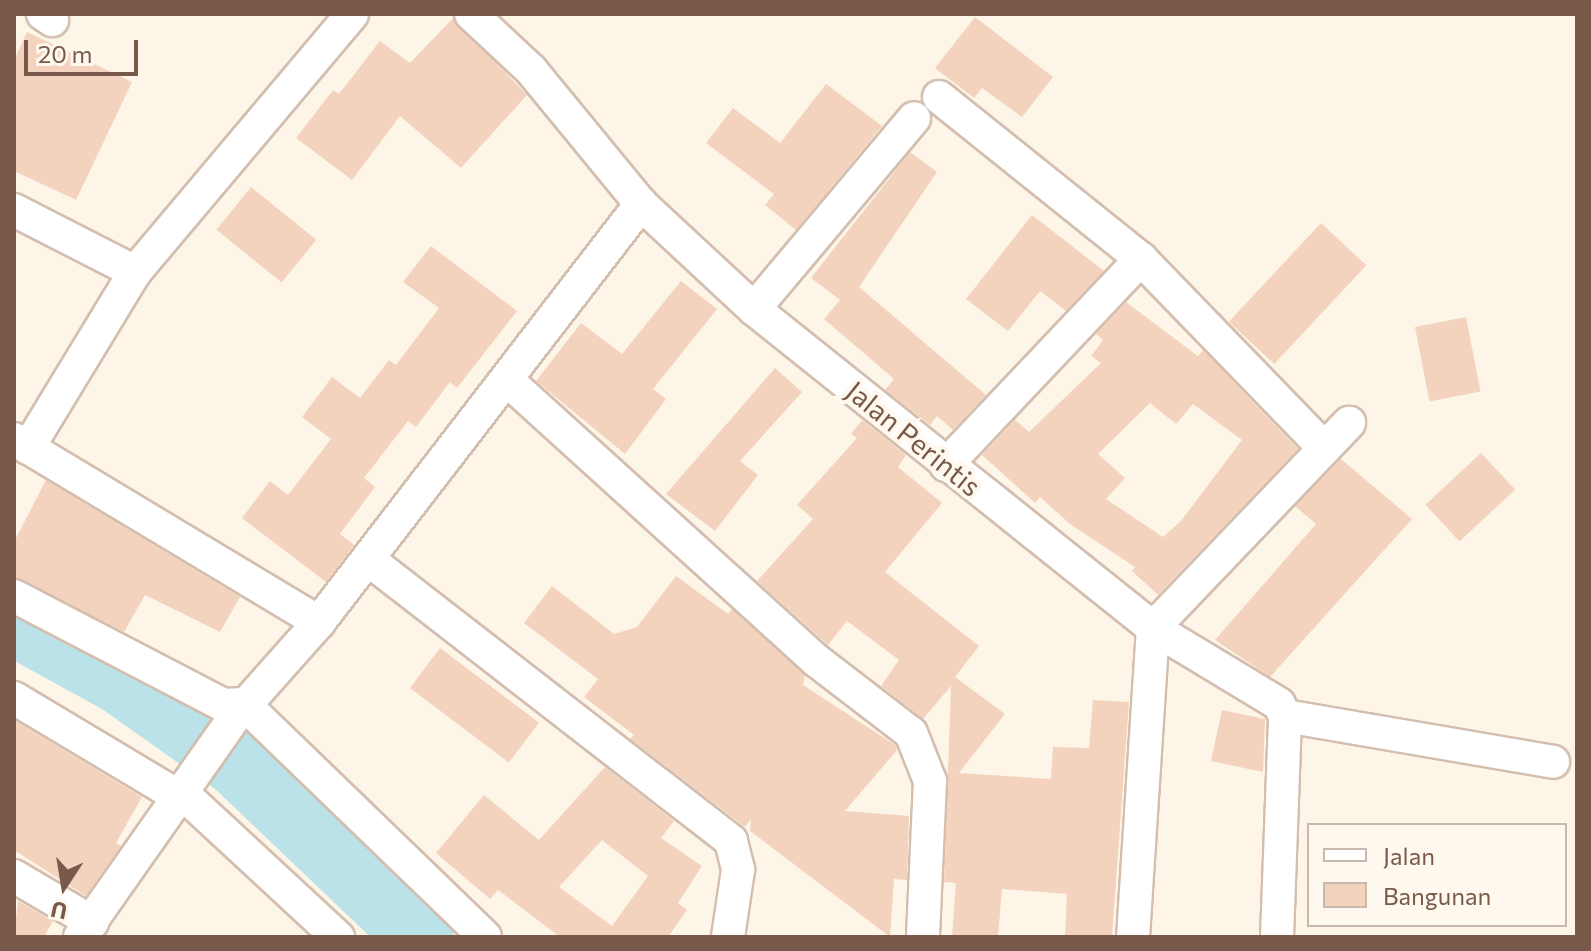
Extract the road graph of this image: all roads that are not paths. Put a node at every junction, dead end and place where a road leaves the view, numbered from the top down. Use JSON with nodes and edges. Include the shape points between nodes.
{"nodes":[{"id":1,"x":352,"y":14,"type":"edge"},
{"id":2,"x":471,"y":14,"type":"edge"},
{"id":3,"x":939,"y":97,"type":"dead end"},
{"id":4,"x":914,"y":118,"type":"dead end"},
{"id":5,"x":641,"y":204,"type":"junction"},
{"id":6,"x":14,"y":210,"type":"edge"},
{"id":7,"x":1141,"y":259,"type":"junction"},
{"id":8,"x":135,"y":272,"type":"junction"},
{"id":9,"x":754,"y":309,"type":"junction"},
{"id":10,"x":507,"y":380,"type":"junction"},
{"id":11,"x":1349,"y":423,"type":"dead end"},
{"id":12,"x":21,"y":444,"type":"edge"},
{"id":13,"x":1325,"y":449,"type":"junction"},
{"id":14,"x":946,"y":465,"type":"junction"},
{"id":15,"x":369,"y":560,"type":"junction"},
{"id":16,"x":14,"y":596,"type":"edge"},
{"id":17,"x":319,"y":622,"type":"junction"},
{"id":18,"x":1153,"y":628,"type":"junction"},
{"id":19,"x":14,"y":698,"type":"edge"},
{"id":20,"x":239,"y":712,"type":"junction"},
{"id":21,"x":1285,"y":716,"type":"junction"},
{"id":22,"x":1553,"y":762,"type":"dead end"},
{"id":23,"x":179,"y":791,"type":"junction"},
{"id":24,"x":14,"y":876,"type":"edge"},
{"id":25,"x":86,"y":929,"type":"edge"},
{"id":26,"x":338,"y":937,"type":"edge"},
{"id":27,"x":485,"y":937,"type":"edge"},
{"id":28,"x":728,"y":937,"type":"edge"},
{"id":29,"x":923,"y":937,"type":"edge"},
{"id":30,"x":1133,"y":937,"type":"edge"},
{"id":31,"x":1277,"y":937,"type":"edge"}],
"edges":[{"from":1,"to":8,"type":"street"},
{"from":2,"to":5,"type":"street","name":"Jalan Perintis","via":[[531,70]]},
{"from":3,"to":7,"type":"street"},
{"from":4,"to":9,"type":"street"},
{"from":5,"to":9,"type":"street","name":"Jalan Perintis"},
{"from":5,"to":10,"type":"street"},
{"from":6,"to":8,"type":"street"},
{"from":7,"to":13,"type":"street"},
{"from":7,"to":14,"type":"street"},
{"from":8,"to":12,"type":"street"},
{"from":9,"to":14,"type":"street","name":"Jalan Perintis"},
{"from":10,"to":15,"type":"street"},
{"from":10,"to":29,"type":"street","via":[[817,661],[911,733],[930,781]]},
{"from":11,"to":13,"type":"street"},
{"from":12,"to":17,"type":"street"},
{"from":13,"to":18,"type":"street"},
{"from":14,"to":18,"type":"street","name":"Jalan Perintis"},
{"from":15,"to":17,"type":"street"},
{"from":15,"to":28,"type":"street","via":[[731,841],[738,870]]},
{"from":16,"to":20,"type":"street"},
{"from":17,"to":20,"type":"street"},
{"from":18,"to":21,"type":"street","name":"Jalan Perintis","via":[[1279,704]]},
{"from":18,"to":30,"type":"street"},
{"from":19,"to":23,"type":"street"},
{"from":20,"to":23,"type":"street"},
{"from":20,"to":27,"type":"street"},
{"from":21,"to":22,"type":"street"},
{"from":21,"to":31,"type":"street"},
{"from":23,"to":25,"type":"street"},
{"from":23,"to":26,"type":"street"},
{"from":24,"to":25,"type":"street"}]}
